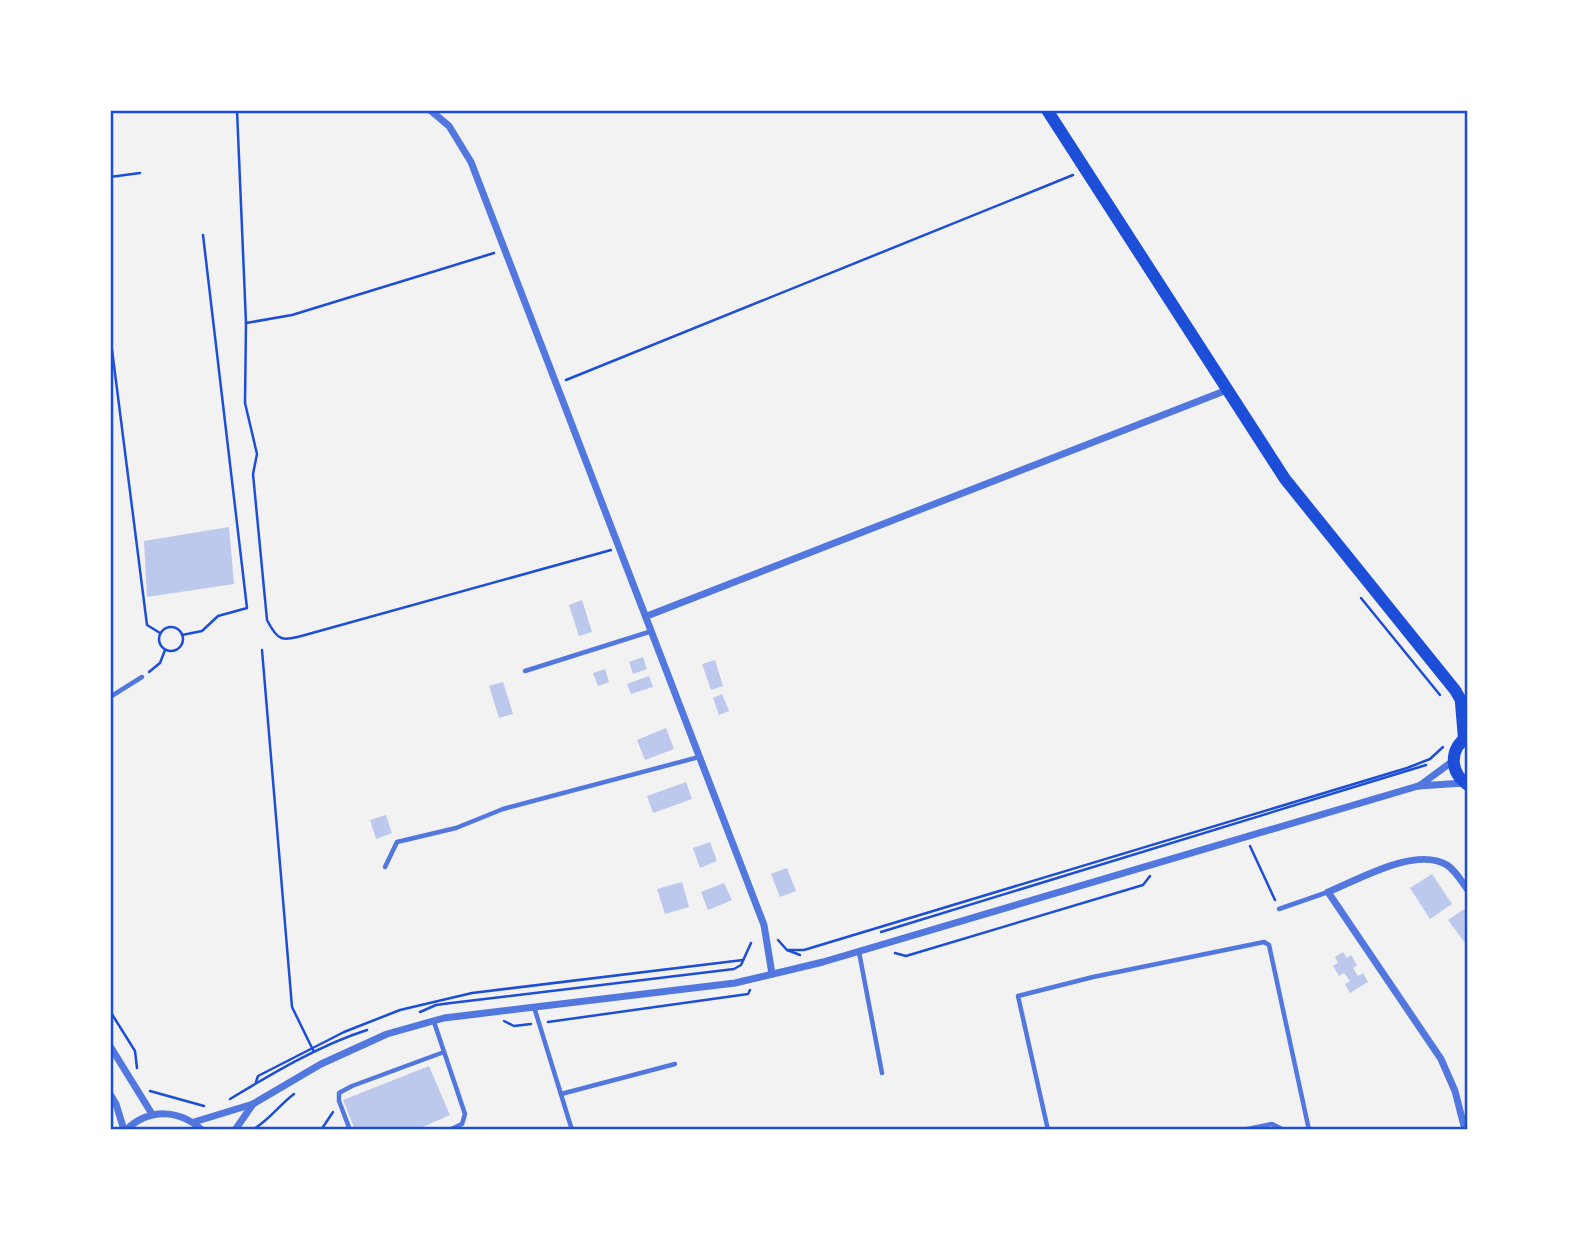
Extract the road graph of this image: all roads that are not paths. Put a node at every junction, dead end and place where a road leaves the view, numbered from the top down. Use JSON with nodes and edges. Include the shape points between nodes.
{"nodes":[{"id":1,"x":430,"y":110,"type":"edge"},
{"id":2,"x":1047,"y":110,"type":"edge"},
{"id":3,"x":1227,"y":390,"type":"junction"},
{"id":4,"x":647,"y":616,"type":"junction"},
{"id":5,"x":653,"y":631,"type":"junction"},
{"id":6,"x":525,"y":671,"type":"dead end"},
{"id":7,"x":142,"y":677,"type":"road end"},
{"id":8,"x":110,"y":697,"type":"edge"},
{"id":9,"x":1460,"y":699,"type":"junction"},
{"id":10,"x":1468,"y":712,"type":"edge"},
{"id":11,"x":1466,"y":737,"type":"edge"},
{"id":12,"x":1450,"y":755,"type":"junction"},
{"id":13,"x":700,"y":757,"type":"junction"},
{"id":14,"x":1466,"y":784,"type":"edge"},
{"id":15,"x":1418,"y":786,"type":"junction"},
{"id":16,"x":385,"y":867,"type":"dead end"},
{"id":17,"x":1468,"y":890,"type":"edge"},
{"id":18,"x":1328,"y":892,"type":"junction"},
{"id":19,"x":1279,"y":909,"type":"road end"},
{"id":20,"x":859,"y":951,"type":"junction"},
{"id":21,"x":772,"y":974,"type":"junction"},
{"id":22,"x":534,"y":1007,"type":"junction"},
{"id":23,"x":433,"y":1021,"type":"junction"},
{"id":24,"x":110,"y":1046,"type":"edge"},
{"id":25,"x":444,"y":1052,"type":"junction"},
{"id":26,"x":675,"y":1064,"type":"dead end"},
{"id":27,"x":882,"y":1073,"type":"dead end"},
{"id":28,"x":110,"y":1094,"type":"edge"},
{"id":29,"x":561,"y":1094,"type":"junction"},
{"id":30,"x":253,"y":1104,"type":"junction"},
{"id":31,"x":152,"y":1114,"type":"junction"},
{"id":32,"x":194,"y":1122,"type":"junction"},
{"id":33,"x":125,"y":1130,"type":"edge"},
{"id":34,"x":202,"y":1130,"type":"edge"},
{"id":35,"x":235,"y":1130,"type":"edge"},
{"id":36,"x":351,"y":1130,"type":"edge"},
{"id":37,"x":449,"y":1130,"type":"edge"},
{"id":38,"x":572,"y":1130,"type":"edge"},
{"id":39,"x":1048,"y":1130,"type":"edge"},
{"id":40,"x":1243,"y":1130,"type":"edge"},
{"id":41,"x":1284,"y":1130,"type":"edge"},
{"id":42,"x":1309,"y":1130,"type":"edge"},
{"id":43,"x":1465,"y":1130,"type":"edge"}],
"edges":[{"from":1,"to":4,"type":"street","via":[[449,126],[471,162]]},
{"from":2,"to":3,"type":"main road"},
{"from":3,"to":4,"type":"street"},
{"from":3,"to":9,"type":"main road","via":[[1286,479]]},
{"from":4,"to":5,"type":"street"},
{"from":5,"to":6,"type":"lane"},
{"from":5,"to":13,"type":"street"},
{"from":7,"to":8,"type":"lane"},
{"from":9,"to":10,"type":"main road"},
{"from":9,"to":11,"type":"main road"},
{"from":11,"to":12,"type":"main road"},
{"from":12,"to":14,"type":"main road","via":[[1458,777]]},
{"from":12,"to":15,"type":"street"},
{"from":13,"to":16,"type":"lane","via":[[503,808],[456,828],[397,842]]},
{"from":13,"to":21,"type":"street","via":[[764,925]]},
{"from":14,"to":15,"type":"street"},
{"from":15,"to":20,"type":"street"},
{"from":17,"to":18,"type":"street","via":[[1449,866],[1433,859],[1406,860]]},
{"from":18,"to":19,"type":"lane"},
{"from":18,"to":43,"type":"street","via":[[1441,1059]]},
{"from":20,"to":21,"type":"street"},
{"from":20,"to":27,"type":"lane"},
{"from":21,"to":22,"type":"street","via":[[734,983]]},
{"from":22,"to":23,"type":"street"},
{"from":22,"to":29,"type":"lane"},
{"from":23,"to":25,"type":"lane"},
{"from":23,"to":30,"type":"street","via":[[387,1034],[321,1064]]},
{"from":24,"to":31,"type":"street"},
{"from":25,"to":36,"type":"lane","via":[[338,1093]]},
{"from":25,"to":37,"type":"lane","via":[[465,1114],[462,1124]]},
{"from":26,"to":29,"type":"lane"},
{"from":28,"to":33,"type":"street"},
{"from":29,"to":38,"type":"lane"},
{"from":30,"to":32,"type":"street"},
{"from":30,"to":35,"type":"street"},
{"from":31,"to":32,"type":"street","via":[[174,1114]]},
{"from":31,"to":33,"type":"street"},
{"from":32,"to":34,"type":"street"},
{"from":39,"to":42,"type":"lane","via":[[1018,996],[1264,942],[1269,945]]},
{"from":40,"to":41,"type":"lane","via":[[1272,1124]]}]}
